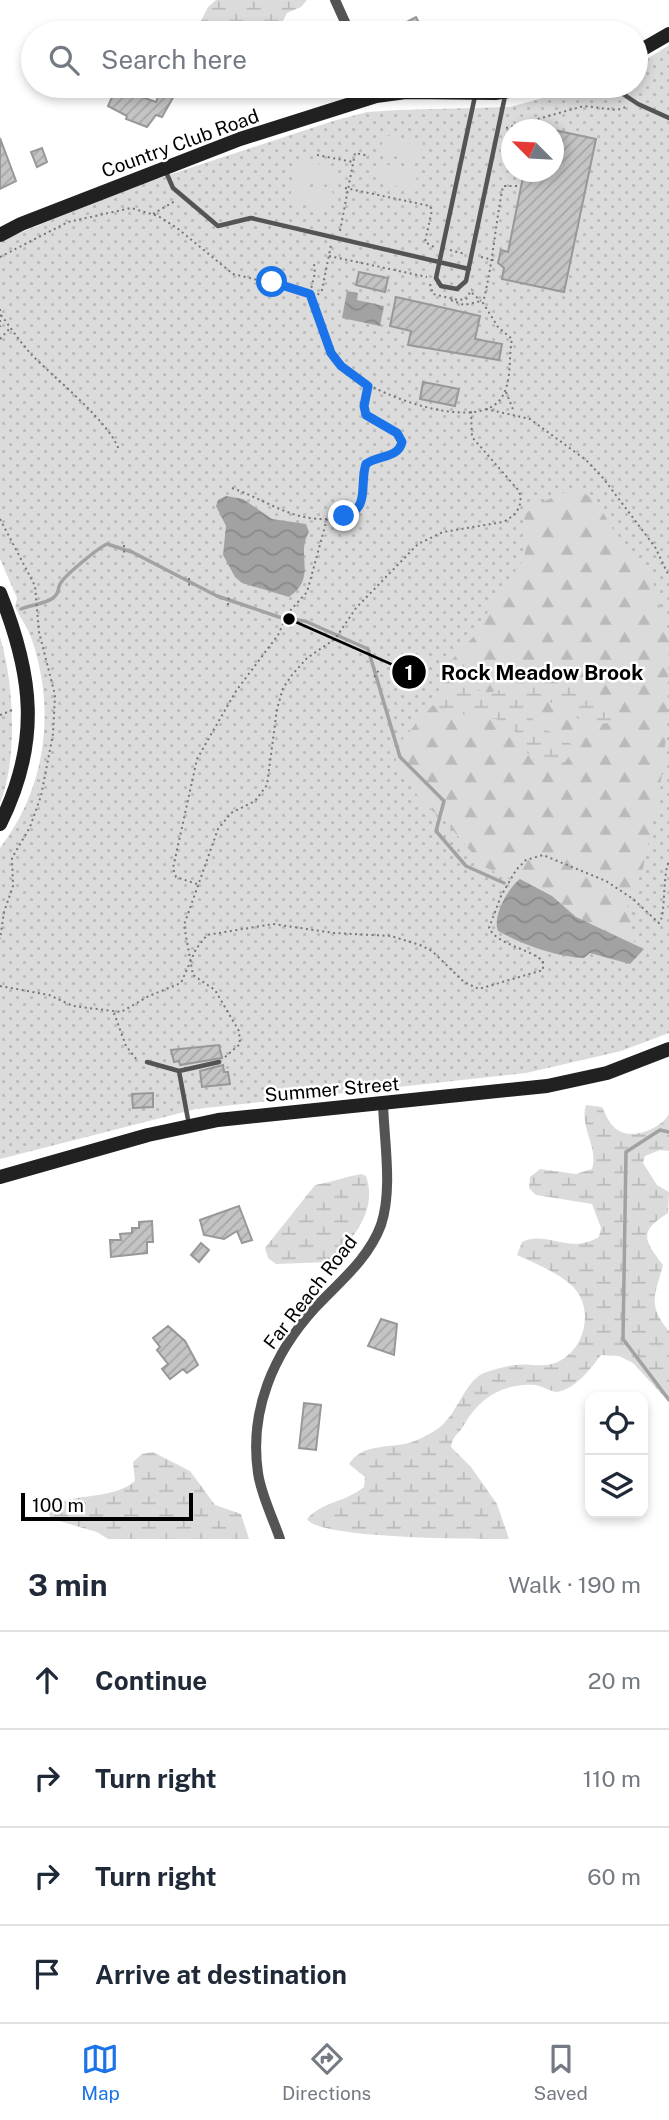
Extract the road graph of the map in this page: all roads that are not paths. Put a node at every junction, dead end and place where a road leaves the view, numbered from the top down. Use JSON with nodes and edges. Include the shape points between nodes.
{"nodes":[{"id":1,"x":335,"y":0,"type":"edge"},
{"id":2,"x":345,"y":21,"type":"edge"},
{"id":3,"x":669,"y":34,"type":"edge"},
{"id":4,"x":648,"y":46,"type":"edge"},
{"id":5,"x":354,"y":98,"type":"edge"},
{"id":6,"x":474,"y":98,"type":"edge"},
{"id":7,"x":505,"y":98,"type":"edge"},
{"id":8,"x":628,"y":98,"type":"edge"},
{"id":9,"x":669,"y":118,"type":"edge"},
{"id":10,"x":164,"y":168,"type":"junction"},
{"id":11,"x":0,"y":236,"type":"edge"},
{"id":12,"x":440,"y":263,"type":"junction"},
{"id":13,"x":469,"y":269,"type":"junction"},
{"id":14,"x":0,"y":593,"type":"edge"},
{"id":15,"x":0,"y":824,"type":"edge"},
{"id":16,"x":669,"y":1049,"type":"edge"},
{"id":17,"x":147,"y":1062,"type":"road end"},
{"id":18,"x":219,"y":1062,"type":"road end"},
{"id":19,"x":179,"y":1071,"type":"junction"},
{"id":20,"x":383,"y":1103,"type":"junction"},
{"id":21,"x":189,"y":1126,"type":"junction"},
{"id":22,"x":0,"y":1177,"type":"edge"},
{"id":23,"x":280,"y":1539,"type":"edge"}],
"edges":[{"from":1,"to":2,"type":"street"},
{"from":3,"to":4,"type":"street"},
{"from":5,"to":10,"type":"street","name":"Country Club Road"},
{"from":6,"to":12,"type":"lane"},
{"from":7,"to":13,"type":"lane"},
{"from":8,"to":9,"type":"lane"},
{"from":10,"to":11,"type":"street","name":"Country Club Road"},
{"from":10,"to":12,"type":"lane","via":[[181,195],[218,226],[251,218]]},
{"from":12,"to":13,"type":"lane"},
{"from":12,"to":13,"type":"lane","via":[[437,282],[457,289],[463,287]]},
{"from":14,"to":15,"type":"street","via":[[28,680],[19,780]]},
{"from":16,"to":20,"type":"street","name":"Summer Street","via":[[607,1073],[547,1086]]},
{"from":17,"to":19,"type":"lane"},
{"from":18,"to":19,"type":"lane"},
{"from":19,"to":21,"type":"lane"},
{"from":20,"to":21,"type":"street","name":"Summer Street"},
{"from":20,"to":23,"type":"street","name":"Far Reach Road","via":[[385,1201],[380,1226],[351,1273],[290,1340],[270,1374],[258,1411],[259,1476]]},
{"from":21,"to":22,"type":"street","name":"Summer Street"}]}
